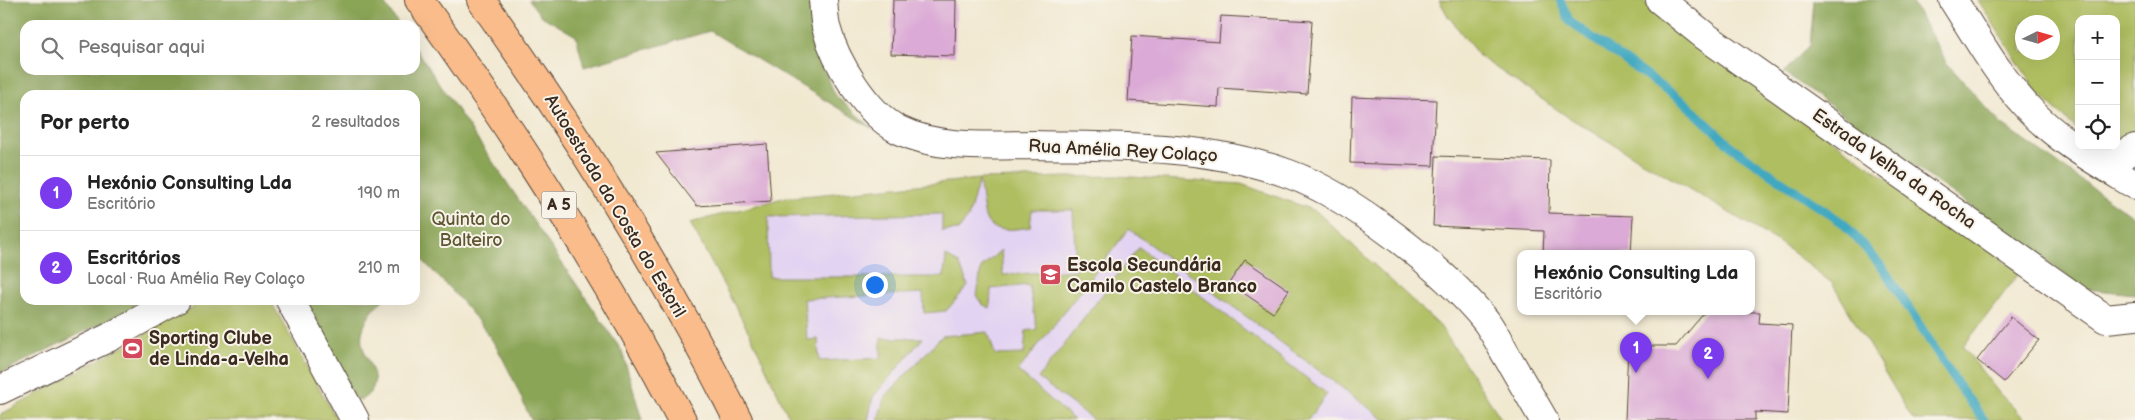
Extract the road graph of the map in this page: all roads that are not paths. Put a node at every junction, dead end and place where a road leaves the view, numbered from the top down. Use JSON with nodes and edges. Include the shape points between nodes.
{"nodes":[{"id":1,"x":419,"y":0,"type":"edge"},
{"id":2,"x":481,"y":0,"type":"edge"},
{"id":3,"x":823,"y":0,"type":"edge"},
{"id":4,"x":1660,"y":0,"type":"edge"},
{"id":5,"x":1953,"y":0,"type":"edge"},
{"id":6,"x":2135,"y":148,"type":"edge"},
{"id":7,"x":2080,"y":152,"type":"junction"},
{"id":8,"x":2135,"y":185,"type":"edge"},
{"id":9,"x":167,"y":305,"type":"edge"},
{"id":10,"x":293,"y":305,"type":"edge"},
{"id":11,"x":2135,"y":316,"type":"edge"},
{"id":12,"x":0,"y":390,"type":"edge"},
{"id":13,"x":355,"y":420,"type":"edge"},
{"id":14,"x":682,"y":420,"type":"edge"},
{"id":15,"x":738,"y":420,"type":"edge"},
{"id":16,"x":1544,"y":420,"type":"edge"}],
"edges":[{"from":1,"to":14,"type":"highway","number":"A 5","via":[[562,209]]},
{"from":2,"to":15,"type":"highway","name":"Autoestrada da Costa do Estoril","via":[[556,107],[645,250]]},
{"from":3,"to":16,"type":"street","name":"Rua Amélia Rey Colaço","via":[[826,28],[851,80],[879,116],[899,130],[930,140],[975,144],[1196,151],[1244,159],[1292,175],[1334,196],[1428,263],[1465,297],[1487,323]]},
{"from":4,"to":11,"type":"street","name":"Estrada Velha da Rocha","via":[[1705,36],[2106,319]]},
{"from":5,"to":7,"type":"street","via":[[2027,106]]},
{"from":6,"to":7,"type":"street","via":[[2122,156]]},
{"from":7,"to":8,"type":"street"},
{"from":9,"to":12,"type":"street","via":[[110,337]]},
{"from":10,"to":13,"type":"street"}]}
